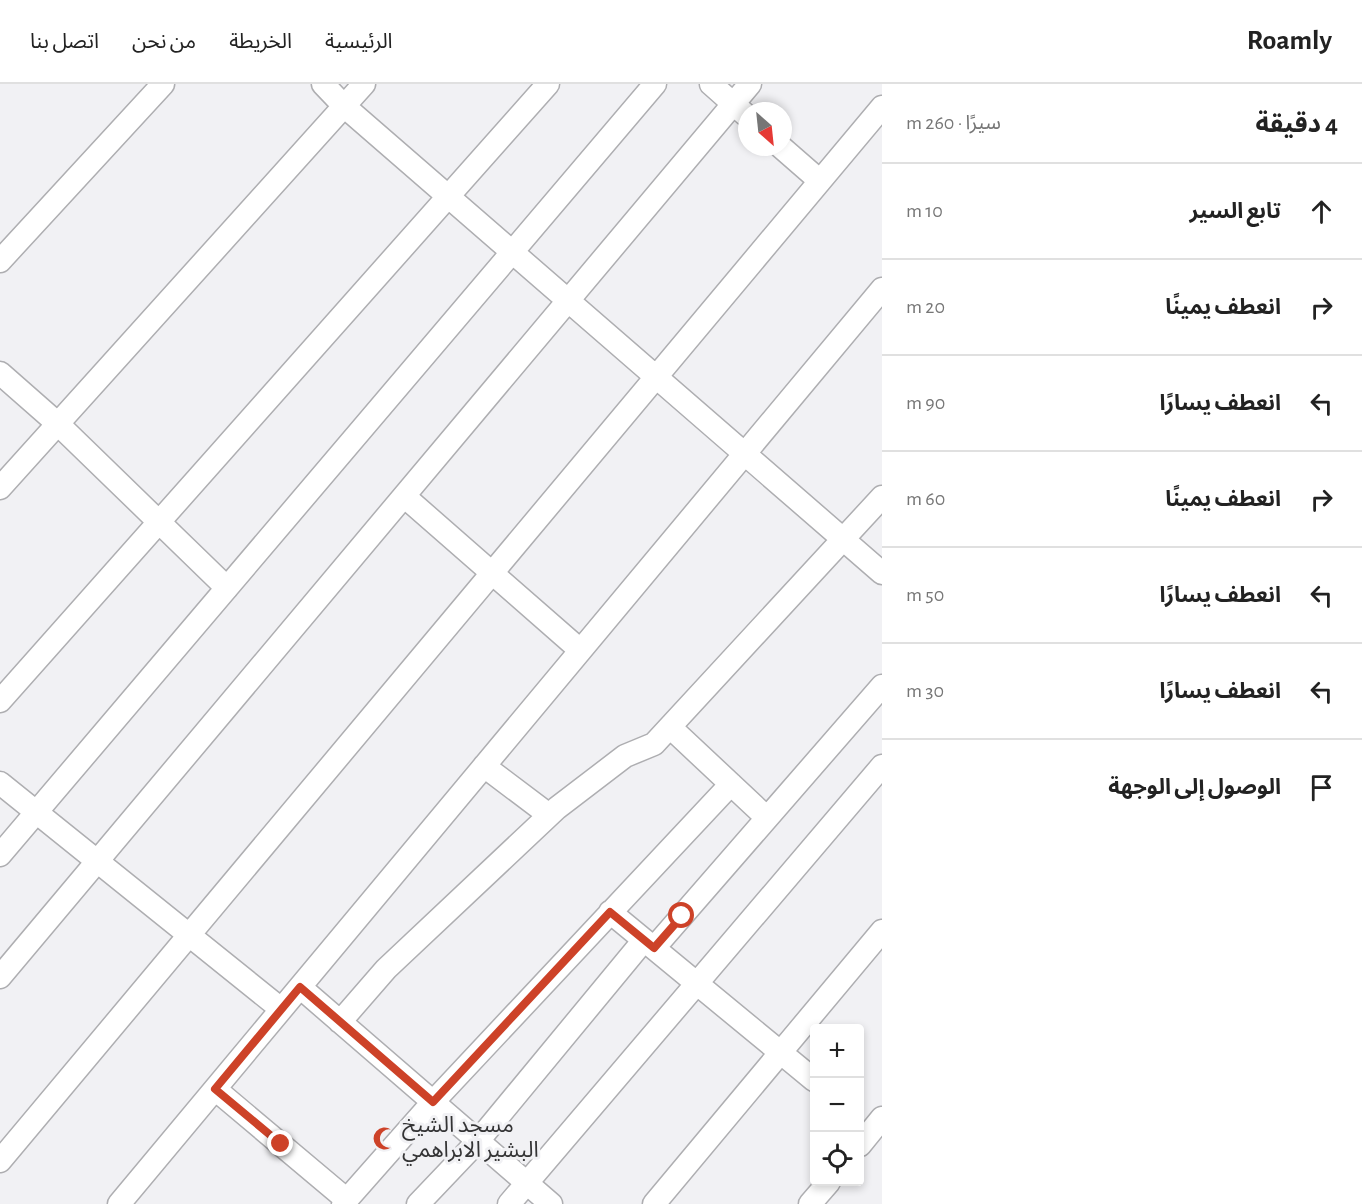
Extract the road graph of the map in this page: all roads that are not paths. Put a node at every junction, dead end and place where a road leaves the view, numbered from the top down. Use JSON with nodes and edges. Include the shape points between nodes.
{"nodes":[{"id":1,"x":163,"y":84,"type":"edge"},
{"id":2,"x":323,"y":84,"type":"edge"},
{"id":3,"x":364,"y":84,"type":"edge"},
{"id":4,"x":548,"y":84,"type":"edge"},
{"id":5,"x":655,"y":84,"type":"edge"},
{"id":6,"x":711,"y":84,"type":"edge"},
{"id":7,"x":750,"y":84,"type":"edge"},
{"id":8,"x":743,"y":102,"type":"edge"},
{"id":9,"x":345,"y":106,"type":"junction"},
{"id":10,"x":882,"y":107,"type":"edge"},
{"id":11,"x":738,"y":108,"type":"edge"},
{"id":12,"x":738,"y":112,"type":"edge"},
{"id":13,"x":791,"y":156,"type":"edge"},
{"id":14,"x":820,"y":182,"type":"junction"},
{"id":15,"x":448,"y":196,"type":"junction"},
{"id":16,"x":512,"y":252,"type":"junction"},
{"id":17,"x":0,"y":261,"type":"edge"},
{"id":18,"x":882,"y":289,"type":"edge"},
{"id":19,"x":568,"y":300,"type":"junction"},
{"id":20,"x":0,"y":373,"type":"edge"},
{"id":21,"x":656,"y":377,"type":"junction"},
{"id":22,"x":58,"y":424,"type":"junction"},
{"id":23,"x":745,"y":454,"type":"junction"},
{"id":24,"x":0,"y":488,"type":"edge"},
{"id":25,"x":404,"y":496,"type":"junction"},
{"id":26,"x":882,"y":497,"type":"edge"},
{"id":27,"x":159,"y":522,"type":"junction"},
{"id":28,"x":843,"y":539,"type":"junction"},
{"id":29,"x":492,"y":573,"type":"junction"},
{"id":30,"x":882,"y":573,"type":"edge"},
{"id":31,"x":227,"y":588,"type":"junction"},
{"id":32,"x":580,"y":650,"type":"junction"},
{"id":33,"x":882,"y":686,"type":"edge"},
{"id":34,"x":0,"y":701,"type":"edge"},
{"id":35,"x":670,"y":727,"type":"junction"},
{"id":36,"x":882,"y":765,"type":"edge"},
{"id":37,"x":484,"y":766,"type":"junction"},
{"id":38,"x":0,"y":783,"type":"edge"},
{"id":39,"x":731,"y":784,"type":"junction"},
{"id":40,"x":37,"y":812,"type":"junction"},
{"id":41,"x":549,"y":815,"type":"junction"},
{"id":42,"x":767,"y":818,"type":"junction"},
{"id":43,"x":0,"y":855,"type":"edge"},
{"id":44,"x":97,"y":861,"type":"junction"},
{"id":45,"x":610,"y":912,"type":"junction"},
{"id":46,"x":882,"y":931,"type":"edge"},
{"id":47,"x":189,"y":935,"type":"junction"},
{"id":48,"x":649,"y":944,"type":"junction"},
{"id":49,"x":0,"y":977,"type":"edge"},
{"id":50,"x":696,"y":984,"type":"junction"},
{"id":51,"x":300,"y":987,"type":"junction"},
{"id":52,"x":281,"y":1009,"type":"junction"},
{"id":53,"x":340,"y":1022,"type":"junction"},
{"id":54,"x":780,"y":1053,"type":"junction"},
{"id":55,"x":811,"y":1078,"type":"edge"},
{"id":56,"x":215,"y":1089,"type":"junction"},
{"id":57,"x":433,"y":1102,"type":"junction"},
{"id":58,"x":478,"y":1141,"type":"junction"},
{"id":59,"x":0,"y":1161,"type":"edge"},
{"id":60,"x":527,"y":1183,"type":"junction"},
{"id":61,"x":826,"y":1186,"type":"edge"},
{"id":62,"x":345,"y":1202,"type":"edge"},
{"id":63,"x":119,"y":1204,"type":"edge"},
{"id":64,"x":418,"y":1204,"type":"edge"},
{"id":65,"x":509,"y":1204,"type":"edge"},
{"id":66,"x":551,"y":1204,"type":"edge"},
{"id":67,"x":654,"y":1204,"type":"edge"},
{"id":68,"x":810,"y":1204,"type":"edge"}],
"edges":[{"from":1,"to":17,"type":"street"},
{"from":2,"to":9,"type":"street"},
{"from":3,"to":9,"type":"street"},
{"from":4,"to":15,"type":"street"},
{"from":5,"to":16,"type":"street"},
{"from":6,"to":11,"type":"street"},
{"from":7,"to":8,"type":"street"},
{"from":9,"to":15,"type":"street"},
{"from":9,"to":22,"type":"street"},
{"from":10,"to":14,"type":"street"},
{"from":12,"to":19,"type":"street"},
{"from":13,"to":14,"type":"street"},
{"from":14,"to":21,"type":"street"},
{"from":15,"to":16,"type":"street"},
{"from":15,"to":27,"type":"street"},
{"from":16,"to":19,"type":"street"},
{"from":16,"to":31,"type":"street"},
{"from":18,"to":23,"type":"street"},
{"from":19,"to":21,"type":"street"},
{"from":19,"to":25,"type":"street"},
{"from":20,"to":22,"type":"street"},
{"from":21,"to":23,"type":"street"},
{"from":21,"to":29,"type":"street"},
{"from":22,"to":24,"type":"street"},
{"from":22,"to":27,"type":"street"},
{"from":23,"to":28,"type":"street"},
{"from":23,"to":32,"type":"street"},
{"from":25,"to":29,"type":"street"},
{"from":25,"to":44,"type":"street"},
{"from":26,"to":28,"type":"street"},
{"from":27,"to":31,"type":"street"},
{"from":27,"to":34,"type":"street"},
{"from":28,"to":30,"type":"street"},
{"from":28,"to":35,"type":"street"},
{"from":29,"to":32,"type":"street"},
{"from":29,"to":47,"type":"street"},
{"from":31,"to":40,"type":"street"},
{"from":32,"to":37,"type":"street"},
{"from":33,"to":42,"type":"street"},
{"from":35,"to":39,"type":"street"},
{"from":35,"to":41,"type":"street","via":[[654,744],[626,756]]},
{"from":36,"to":50,"type":"street"},
{"from":37,"to":41,"type":"street"},
{"from":37,"to":51,"type":"street"},
{"from":38,"to":40,"type":"street"},
{"from":39,"to":42,"type":"street"},
{"from":39,"to":45,"type":"street"},
{"from":40,"to":43,"type":"street"},
{"from":40,"to":44,"type":"street"},
{"from":41,"to":53,"type":"street","via":[[386,969]]},
{"from":42,"to":48,"type":"street"},
{"from":44,"to":47,"type":"street"},
{"from":44,"to":49,"type":"street"},
{"from":45,"to":48,"type":"street"},
{"from":45,"to":57,"type":"street"},
{"from":46,"to":54,"type":"street"},
{"from":47,"to":52,"type":"street"},
{"from":47,"to":59,"type":"street"},
{"from":48,"to":50,"type":"street"},
{"from":48,"to":58,"type":"street"},
{"from":50,"to":54,"type":"street"},
{"from":50,"to":60,"type":"street"},
{"from":51,"to":52,"type":"street"},
{"from":51,"to":53,"type":"street"},
{"from":52,"to":56,"type":"street"},
{"from":53,"to":57,"type":"street"},
{"from":54,"to":55,"type":"street"},
{"from":54,"to":67,"type":"street"},
{"from":56,"to":62,"type":"street"},
{"from":56,"to":63,"type":"street"},
{"from":57,"to":58,"type":"street"},
{"from":57,"to":62,"type":"street"},
{"from":58,"to":60,"type":"street"},
{"from":58,"to":64,"type":"street"},
{"from":60,"to":65,"type":"street"},
{"from":60,"to":66,"type":"street"},
{"from":61,"to":68,"type":"street"}]}
